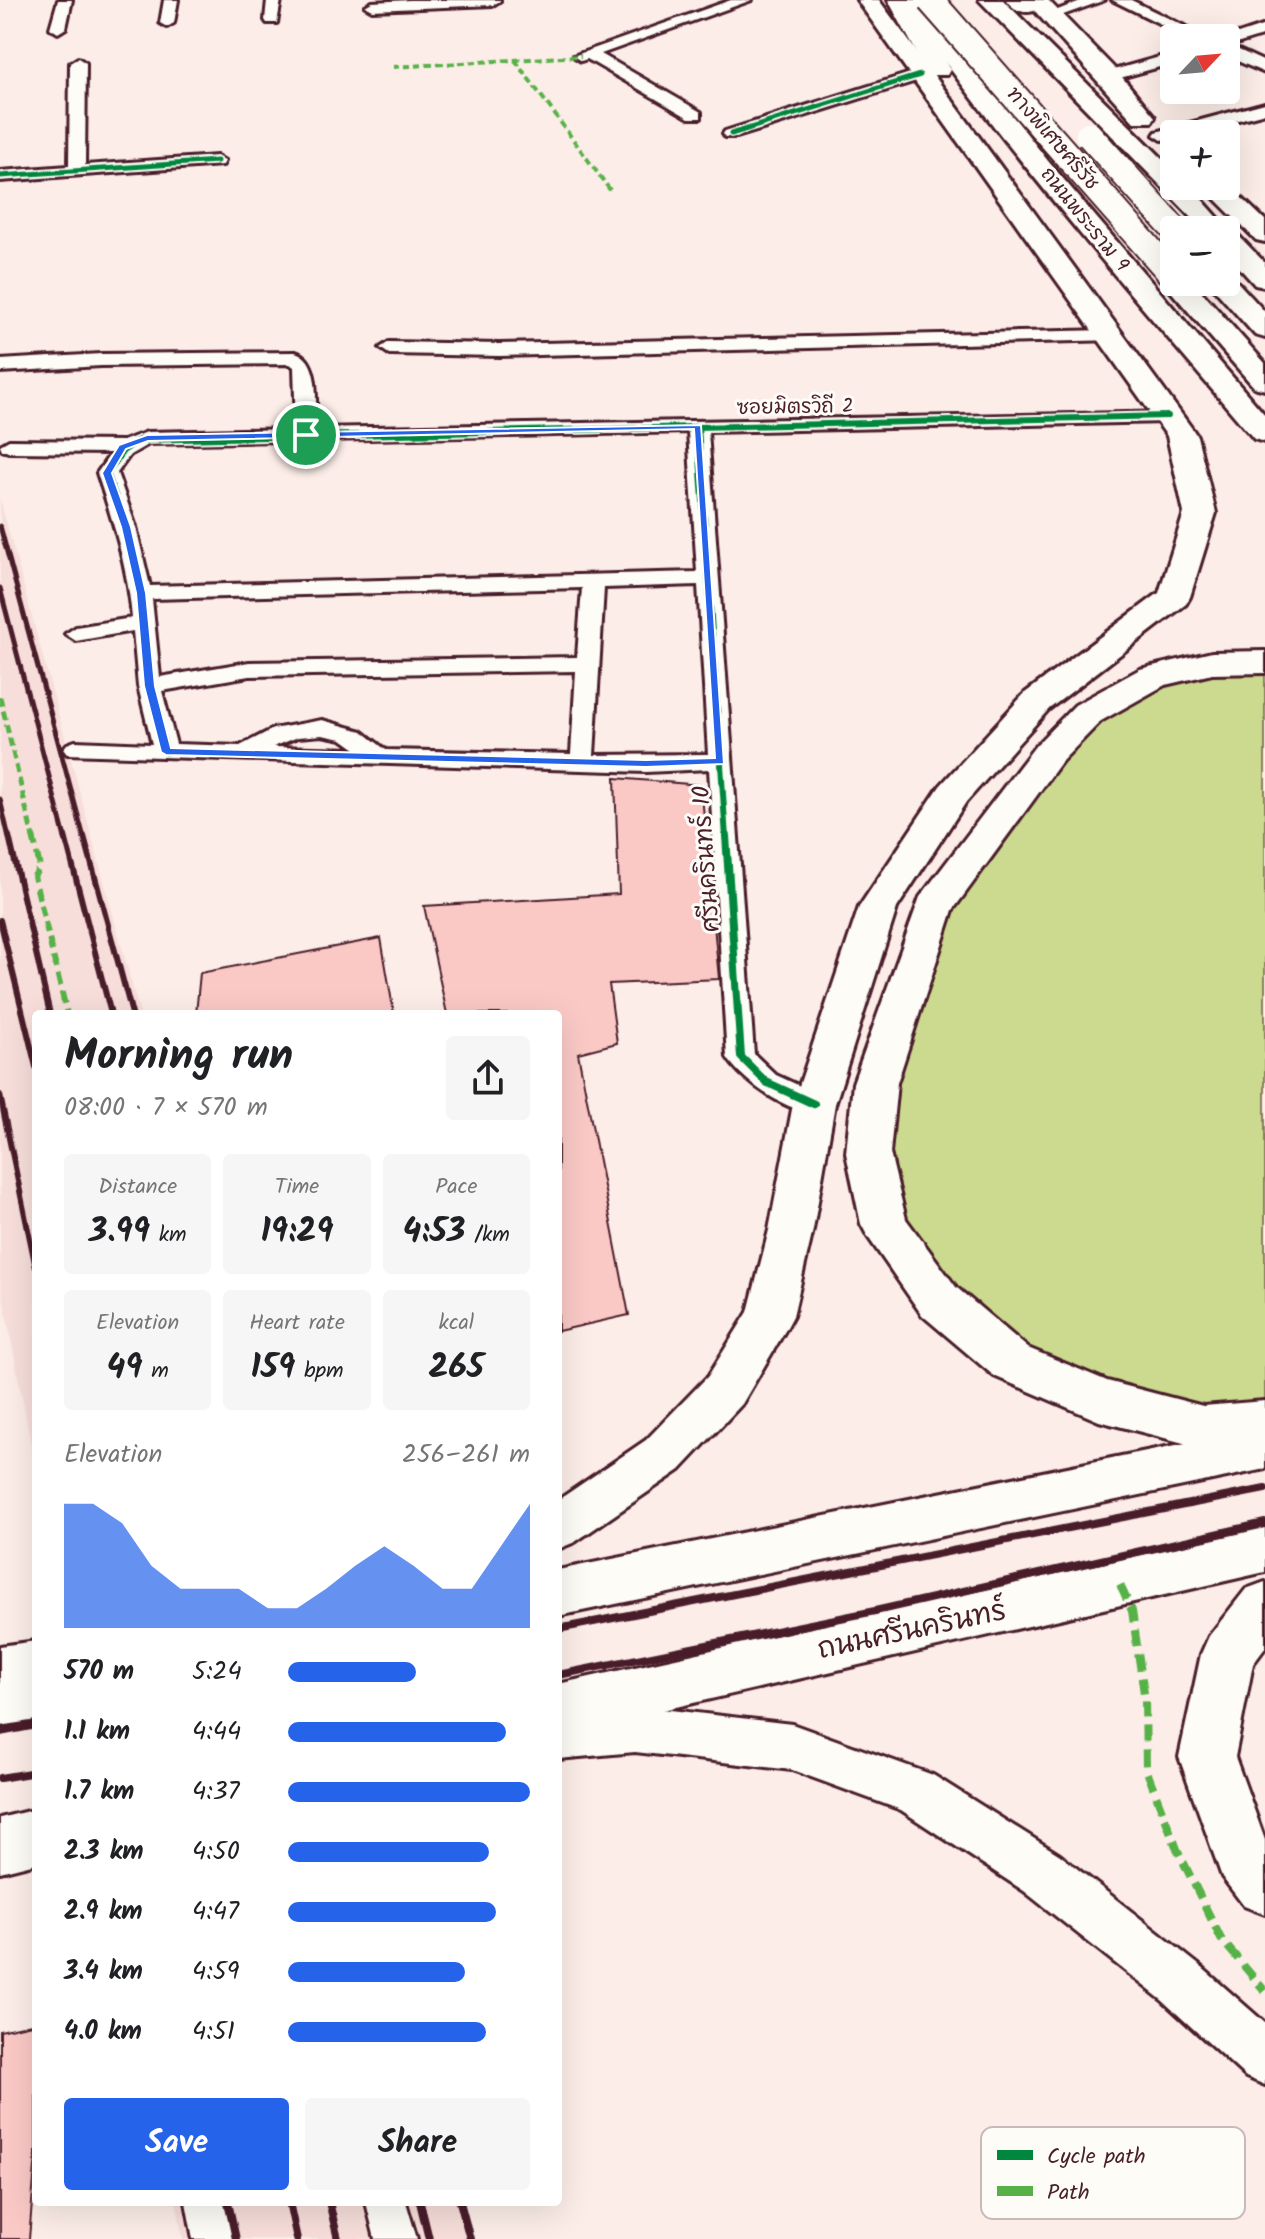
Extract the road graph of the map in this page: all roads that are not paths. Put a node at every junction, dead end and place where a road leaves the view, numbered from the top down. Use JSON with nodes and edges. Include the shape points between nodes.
{"nodes":[{"id":1,"x":65,"y":0,"type":"edge"},
{"id":2,"x":171,"y":0,"type":"edge"},
{"id":3,"x":274,"y":0,"type":"edge"},
{"id":4,"x":745,"y":0,"type":"edge"},
{"id":5,"x":868,"y":0,"type":"edge"},
{"id":6,"x":900,"y":0,"type":"edge"},
{"id":7,"x":912,"y":0,"type":"edge"},
{"id":8,"x":966,"y":0,"type":"edge"},
{"id":9,"x":1098,"y":0,"type":"edge"},
{"id":10,"x":1119,"y":0,"type":"edge"},
{"id":11,"x":493,"y":1,"type":"edge"},
{"id":12,"x":1021,"y":6,"type":"edge"},
{"id":13,"x":372,"y":8,"type":"edge"},
{"id":14,"x":928,"y":11,"type":"edge"},
{"id":15,"x":272,"y":20,"type":"dead end"},
{"id":16,"x":167,"y":23,"type":"dead end"},
{"id":17,"x":1171,"y":24,"type":"edge"},
{"id":18,"x":58,"y":28,"type":"dead end"},
{"id":19,"x":1265,"y":30,"type":"edge"},
{"id":20,"x":1240,"y":38,"type":"edge"},
{"id":21,"x":1240,"y":56,"type":"edge"},
{"id":22,"x":1160,"y":62,"type":"edge"},
{"id":23,"x":78,"y":63,"type":"dead end"},
{"id":24,"x":1265,"y":68,"type":"edge"},
{"id":25,"x":929,"y":72,"type":"junction"},
{"id":26,"x":1109,"y":76,"type":"junction"},
{"id":27,"x":1265,"y":108,"type":"edge"},
{"id":28,"x":695,"y":115,"type":"dead end"},
{"id":29,"x":1217,"y":120,"type":"edge"},
{"id":30,"x":1160,"y":133,"type":"edge"},
{"id":31,"x":1160,"y":133,"type":"edge"},
{"id":32,"x":731,"y":134,"type":"dead end"},
{"id":33,"x":217,"y":161,"type":"dead end"},
{"id":34,"x":1160,"y":168,"type":"edge"},
{"id":35,"x":77,"y":171,"type":"junction"},
{"id":36,"x":0,"y":176,"type":"edge"},
{"id":37,"x":1189,"y":200,"type":"edge"},
{"id":38,"x":1230,"y":200,"type":"edge"},
{"id":39,"x":1162,"y":216,"type":"edge"},
{"id":40,"x":1205,"y":216,"type":"edge"},
{"id":41,"x":1265,"y":234,"type":"edge"},
{"id":42,"x":1240,"y":253,"type":"edge"},
{"id":43,"x":1160,"y":262,"type":"edge"},
{"id":44,"x":1265,"y":279,"type":"edge"},
{"id":45,"x":1190,"y":296,"type":"edge"},
{"id":46,"x":1235,"y":296,"type":"edge"},
{"id":47,"x":1265,"y":329,"type":"edge"},
{"id":48,"x":1110,"y":336,"type":"junction"},
{"id":49,"x":389,"y":348,"type":"dead end"},
{"id":50,"x":0,"y":366,"type":"edge"},
{"id":51,"x":1265,"y":381,"type":"edge"},
{"id":52,"x":1168,"y":416,"type":"junction"},
{"id":53,"x":698,"y":427,"type":"junction"},
{"id":54,"x":1265,"y":433,"type":"edge"},
{"id":55,"x":306,"y":435,"type":"junction"},
{"id":56,"x":128,"y":445,"type":"junction"},
{"id":57,"x":9,"y":446,"type":"dead end"},
{"id":58,"x":708,"y":578,"type":"junction"},
{"id":59,"x":593,"y":583,"type":"junction"},
{"id":60,"x":141,"y":593,"type":"junction"},
{"id":61,"x":144,"y":623,"type":"junction"},
{"id":62,"x":76,"y":634,"type":"dead end"},
{"id":63,"x":1265,"y":662,"type":"edge"},
{"id":64,"x":587,"y":664,"type":"junction"},
{"id":65,"x":149,"y":686,"type":"junction"},
{"id":66,"x":75,"y":749,"type":"dead end"},
{"id":67,"x":166,"y":752,"type":"junction"},
{"id":68,"x":720,"y":761,"type":"junction"},
{"id":69,"x":582,"y":762,"type":"junction"},
{"id":70,"x":814,"y":1104,"type":"junction"},
{"id":71,"x":1265,"y":1422,"type":"edge"},
{"id":72,"x":1265,"y":1448,"type":"edge"},
{"id":73,"x":562,"y":1524,"type":"edge"},
{"id":74,"x":1265,"y":1550,"type":"edge"},
{"id":75,"x":562,"y":1592,"type":"edge"},
{"id":76,"x":1265,"y":1606,"type":"edge"},
{"id":77,"x":32,"y":1666,"type":"edge"},
{"id":78,"x":0,"y":1670,"type":"edge"},
{"id":79,"x":32,"y":1696,"type":"edge"},
{"id":80,"x":0,"y":1701,"type":"edge"},
{"id":81,"x":562,"y":1708,"type":"edge"},
{"id":82,"x":562,"y":1736,"type":"edge"},
{"id":83,"x":0,"y":1823,"type":"edge"},
{"id":84,"x":32,"y":1823,"type":"edge"},
{"id":85,"x":32,"y":1837,"type":"edge"},
{"id":86,"x":0,"y":1845,"type":"edge"},
{"id":87,"x":1265,"y":1885,"type":"edge"},
{"id":88,"x":1265,"y":2058,"type":"edge"},
{"id":89,"x":207,"y":2206,"type":"edge"},
{"id":90,"x":387,"y":2206,"type":"edge"},
{"id":91,"x":214,"y":2239,"type":"edge"},
{"id":92,"x":396,"y":2239,"type":"edge"}],
"edges":[{"from":1,"to":18,"type":"street"},
{"from":2,"to":16,"type":"street"},
{"from":3,"to":15,"type":"street"},
{"from":4,"to":28,"type":"street","via":[[586,55]]},
{"from":5,"to":25,"type":"main road"},
{"from":6,"to":25,"type":"highway"},
{"from":7,"to":14,"type":"main road","name":"ถนนพระราม 9"},
{"from":8,"to":39,"type":"highway","name":"ทางพิเศษศรีรัช","bridge":true},
{"from":9,"to":12,"type":"street"},
{"from":10,"to":17,"type":"street"},
{"from":11,"to":13,"type":"street"},
{"from":12,"to":14,"type":"main road","via":[[997,22],[953,29]]},
{"from":12,"to":26,"type":"main road"},
{"from":12,"to":30,"type":"main road"},
{"from":12,"to":34,"type":"main road"},
{"from":14,"to":43,"type":"highway","name":"ทางพิเศษศรีรัช","bridge":true},
{"from":14,"to":54,"type":"main road","name":"ถนนพระราม 9","via":[[965,75]]},
{"from":19,"to":20,"type":"street"},
{"from":21,"to":24,"type":"street"},
{"from":22,"to":26,"type":"street"},
{"from":23,"to":35,"type":"street"},
{"from":25,"to":32,"type":"street"},
{"from":25,"to":48,"type":"main road"},
{"from":26,"to":31,"type":"main road"},
{"from":27,"to":29,"type":"street"},
{"from":33,"to":35,"type":"street"},
{"from":35,"to":36,"type":"street"},
{"from":37,"to":40,"type":"main road"},
{"from":38,"to":41,"type":"main road"},
{"from":42,"to":44,"type":"main road"},
{"from":45,"to":51,"type":"highway"},
{"from":46,"to":47,"type":"highway"},
{"from":48,"to":49,"type":"street"},
{"from":48,"to":52,"type":"main road"},
{"from":50,"to":55,"type":"street","via":[[295,358],[303,366]]},
{"from":52,"to":53,"type":"street","name":"ซอยมิตรวิถี 2"},
{"from":52,"to":70,"type":"main road","via":[[1182,436],[1200,513],[1174,597],[1037,701],[953,794],[878,907]]},
{"from":53,"to":55,"type":"street","name":"ซอยมิตรวิถี 2"},
{"from":53,"to":58,"type":"street","name":"ศรีนครินทร์ 10"},
{"from":55,"to":56,"type":"street","name":"ซอยมิตรวิถี 2","via":[[147,438]]},
{"from":56,"to":57,"type":"street","name":"ซอยมิตรวิถี 2"},
{"from":56,"to":60,"type":"street","via":[[107,473]]},
{"from":58,"to":59,"type":"street"},
{"from":58,"to":68,"type":"street","name":"ศรีนครินทร์ 10"},
{"from":59,"to":60,"type":"street"},
{"from":59,"to":64,"type":"street"},
{"from":60,"to":61,"type":"street"},
{"from":61,"to":62,"type":"street"},
{"from":61,"to":65,"type":"street"},
{"from":63,"to":71,"type":"highway","via":[[1212,663],[1153,677],[1088,713],[1049,753],[934,907],[875,1083],[868,1153],[884,1224],[939,1301],[1011,1362],[1099,1400],[1203,1427]]},
{"from":64,"to":65,"type":"street","via":[[249,669]]},
{"from":64,"to":69,"type":"street"},
{"from":65,"to":67,"type":"street"},
{"from":66,"to":67,"type":"street"},
{"from":67,"to":69,"type":"street"},
{"from":68,"to":69,"type":"street"},
{"from":68,"to":70,"type":"street","name":"ศรีนครินทร์ 10","via":[[741,1057],[766,1082]]},
{"from":70,"to":73,"type":"main road","via":[[770,1316],[733,1378],[663,1455]]},
{"from":72,"to":75,"type":"main road"},
{"from":74,"to":81,"type":"main road","name":"ถนนศรีนครินทร์"},
{"from":76,"to":87,"type":"highway","via":[[1228,1654],[1207,1757],[1242,1857]]},
{"from":77,"to":78,"type":"main road"},
{"from":79,"to":80,"type":"main road"},
{"from":82,"to":88,"type":"main road","via":[[635,1729],[792,1747],[916,1792],[1042,1873],[1181,1983]]},
{"from":83,"to":84,"type":"main road"},
{"from":85,"to":86,"type":"main road"},
{"from":89,"to":91,"type":"street"},
{"from":90,"to":92,"type":"street"}]}
